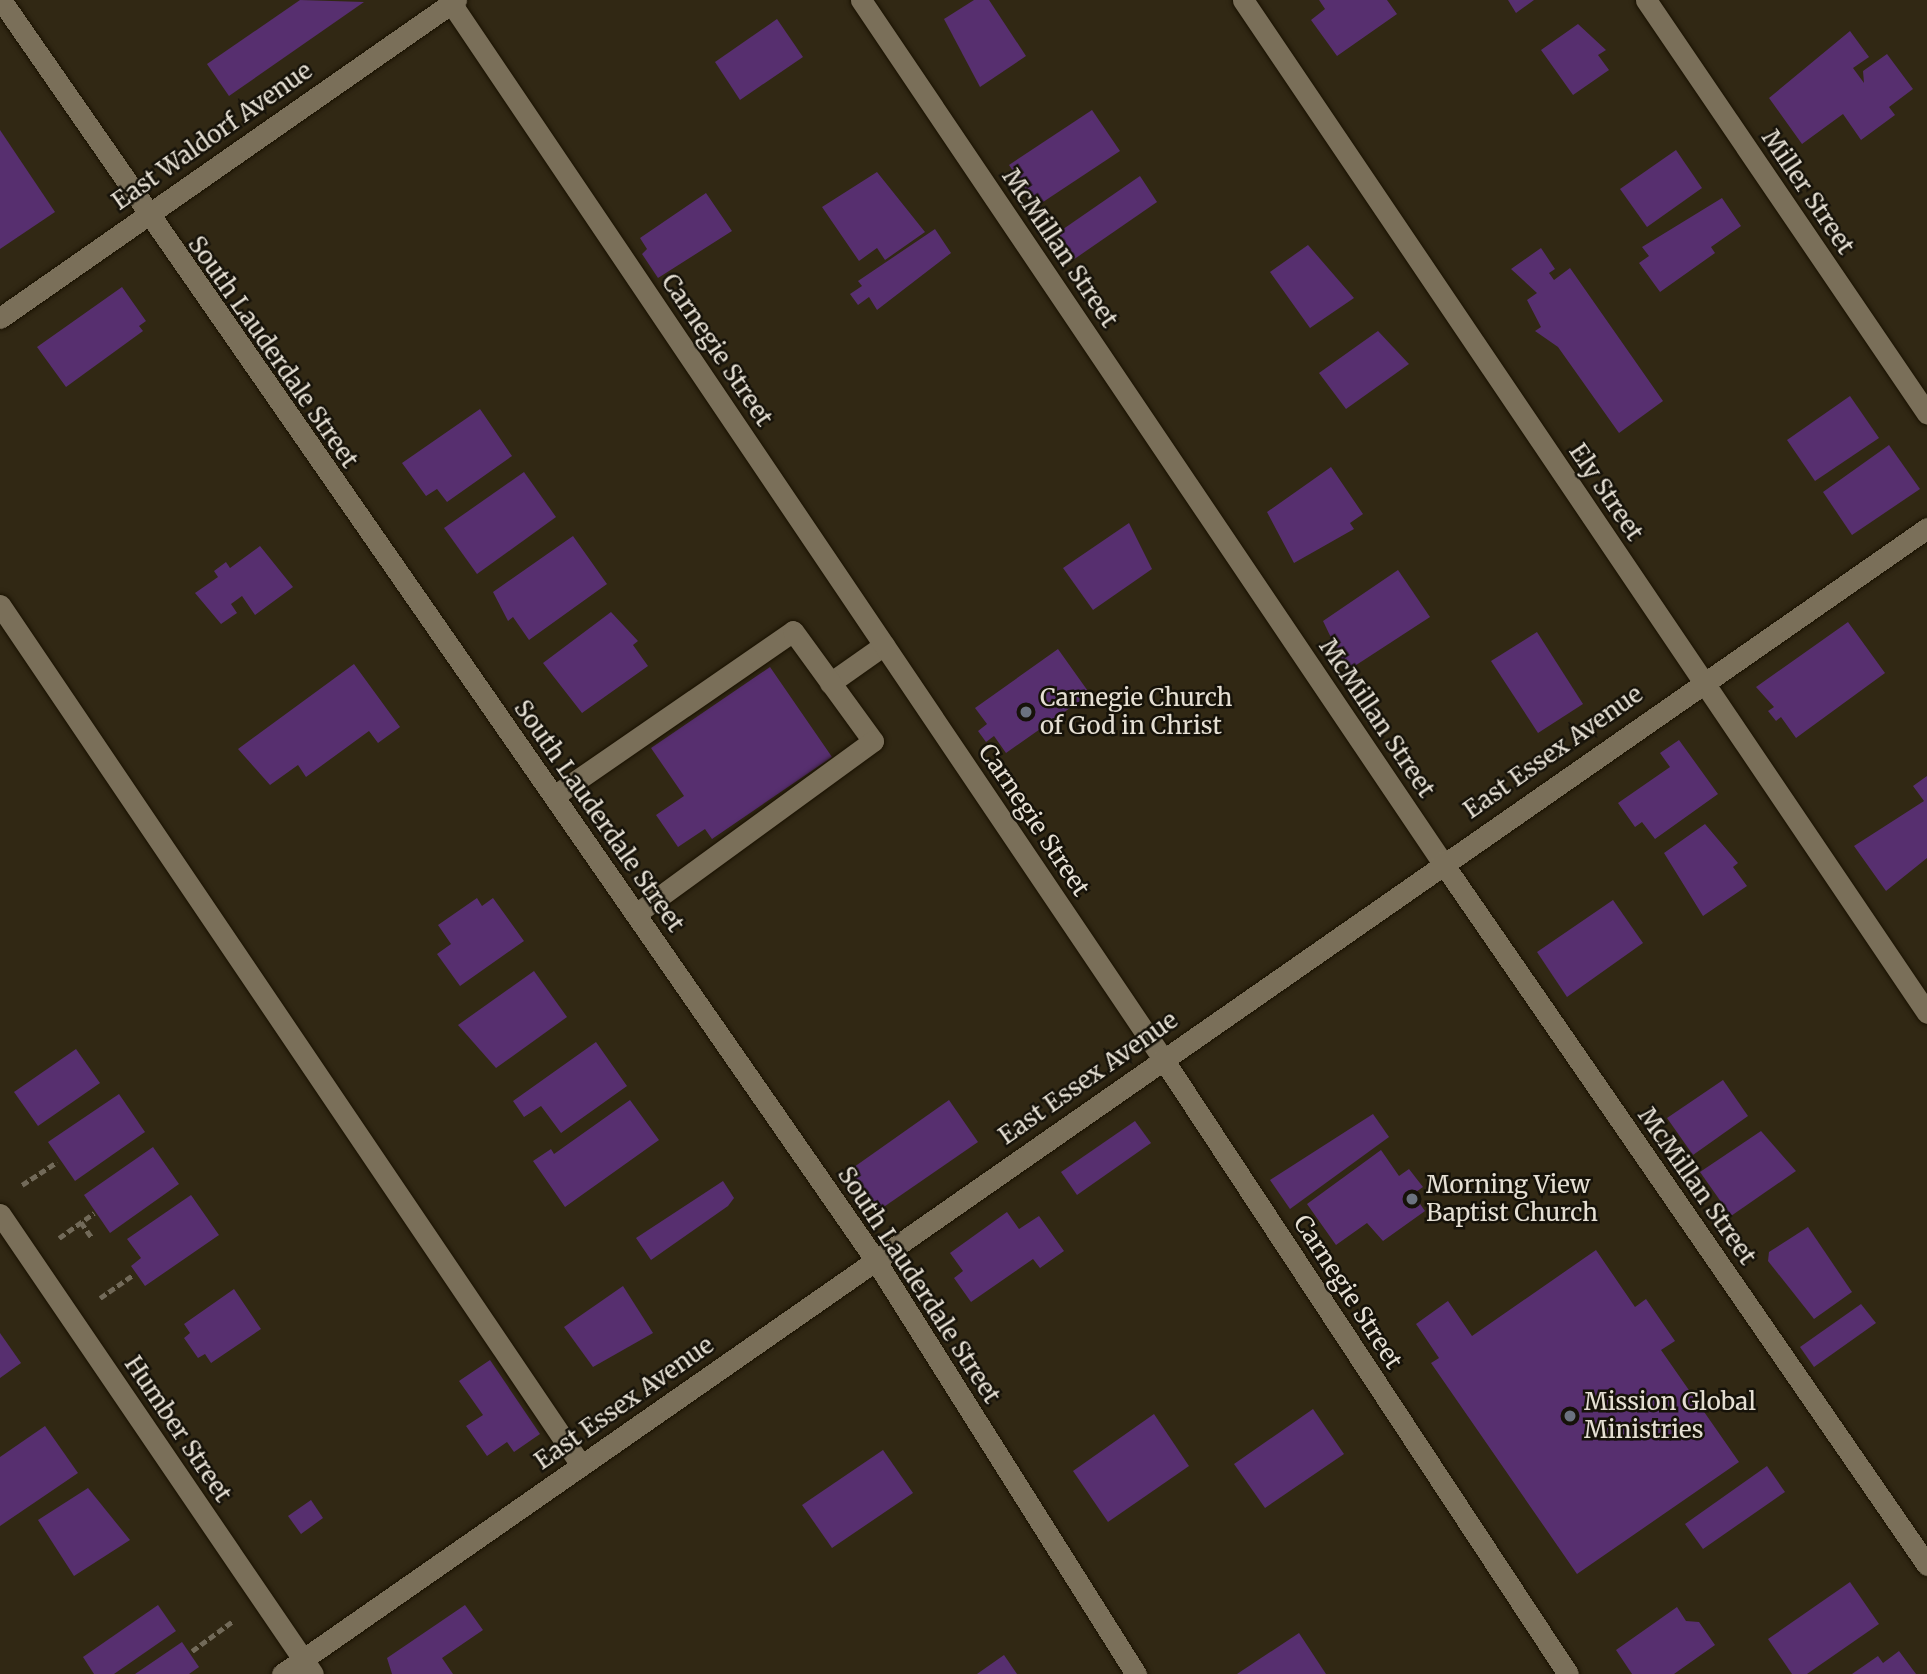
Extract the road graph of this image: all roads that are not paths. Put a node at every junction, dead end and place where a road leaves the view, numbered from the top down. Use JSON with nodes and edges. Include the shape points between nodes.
{"nodes":[{"id":1,"x":1,"y":0,"type":"edge"},
{"id":2,"x":861,"y":0,"type":"edge"},
{"id":3,"x":1242,"y":0,"type":"edge"},
{"id":4,"x":1646,"y":0,"type":"edge"},
{"id":5,"x":452,"y":1,"type":"edge"},
{"id":6,"x":144,"y":214,"type":"junction"},
{"id":7,"x":0,"y":318,"type":"edge"},
{"id":8,"x":1927,"y":413,"type":"edge"},
{"id":9,"x":1927,"y":528,"type":"edge"},
{"id":10,"x":0,"y":605,"type":"edge"},
{"id":11,"x":884,"y":645,"type":"junction"},
{"id":12,"x":1701,"y":681,"type":"junction"},
{"id":13,"x":831,"y":683,"type":"junction"},
{"id":14,"x":554,"y":796,"type":"junction"},
{"id":15,"x":1442,"y":862,"type":"junction"},
{"id":16,"x":636,"y":914,"type":"junction"},
{"id":17,"x":1927,"y":1013,"type":"edge"},
{"id":18,"x":1163,"y":1059,"type":"junction"},
{"id":19,"x":0,"y":1214,"type":"edge"},
{"id":20,"x":874,"y":1258,"type":"junction"},
{"id":21,"x":581,"y":1465,"type":"junction"},
{"id":22,"x":1927,"y":1565,"type":"edge"},
{"id":23,"x":308,"y":1667,"type":"edge"},
{"id":24,"x":282,"y":1674,"type":"edge"},
{"id":25,"x":1136,"y":1674,"type":"edge"},
{"id":26,"x":1568,"y":1674,"type":"edge"}],
"edges":[{"from":1,"to":6,"type":"street","name":"South Lauderdale Street"},
{"from":2,"to":15,"type":"street","name":"McMillan Street"},
{"from":3,"to":12,"type":"street","name":"Ely Street"},
{"from":4,"to":8,"type":"street","name":"Miller Street"},
{"from":5,"to":6,"type":"street","name":"East Waldorf Avenue"},
{"from":5,"to":11,"type":"street","name":"Carnegie Street"},
{"from":6,"to":7,"type":"street","name":"East Waldorf Avenue"},
{"from":6,"to":14,"type":"street","name":"South Lauderdale Street"},
{"from":9,"to":12,"type":"street","name":"East Essex Avenue"},
{"from":10,"to":21,"type":"street"},
{"from":11,"to":13,"type":"street"},
{"from":11,"to":18,"type":"street","name":"Carnegie Street"},
{"from":12,"to":15,"type":"street","name":"East Essex Avenue"},
{"from":12,"to":17,"type":"street","name":"Ely Street"},
{"from":13,"to":14,"type":"street","via":[[793,631]]},
{"from":13,"to":16,"type":"street","via":[[873,741]]},
{"from":14,"to":16,"type":"street","name":"South Lauderdale Street"},
{"from":15,"to":18,"type":"street","name":"East Essex Avenue"},
{"from":15,"to":22,"type":"street","name":"McMillan Street"},
{"from":16,"to":20,"type":"street","name":"South Lauderdale Street"},
{"from":18,"to":20,"type":"street","name":"East Essex Avenue"},
{"from":18,"to":26,"type":"street","name":"Carnegie Street"},
{"from":19,"to":23,"type":"street","name":"Humber Street"},
{"from":20,"to":21,"type":"street","name":"East Essex Avenue"},
{"from":20,"to":25,"type":"street","name":"South Lauderdale Street"},
{"from":21,"to":23,"type":"street","name":"East Essex Avenue"},
{"from":23,"to":24,"type":"street","name":"East Essex Avenue"}]}
